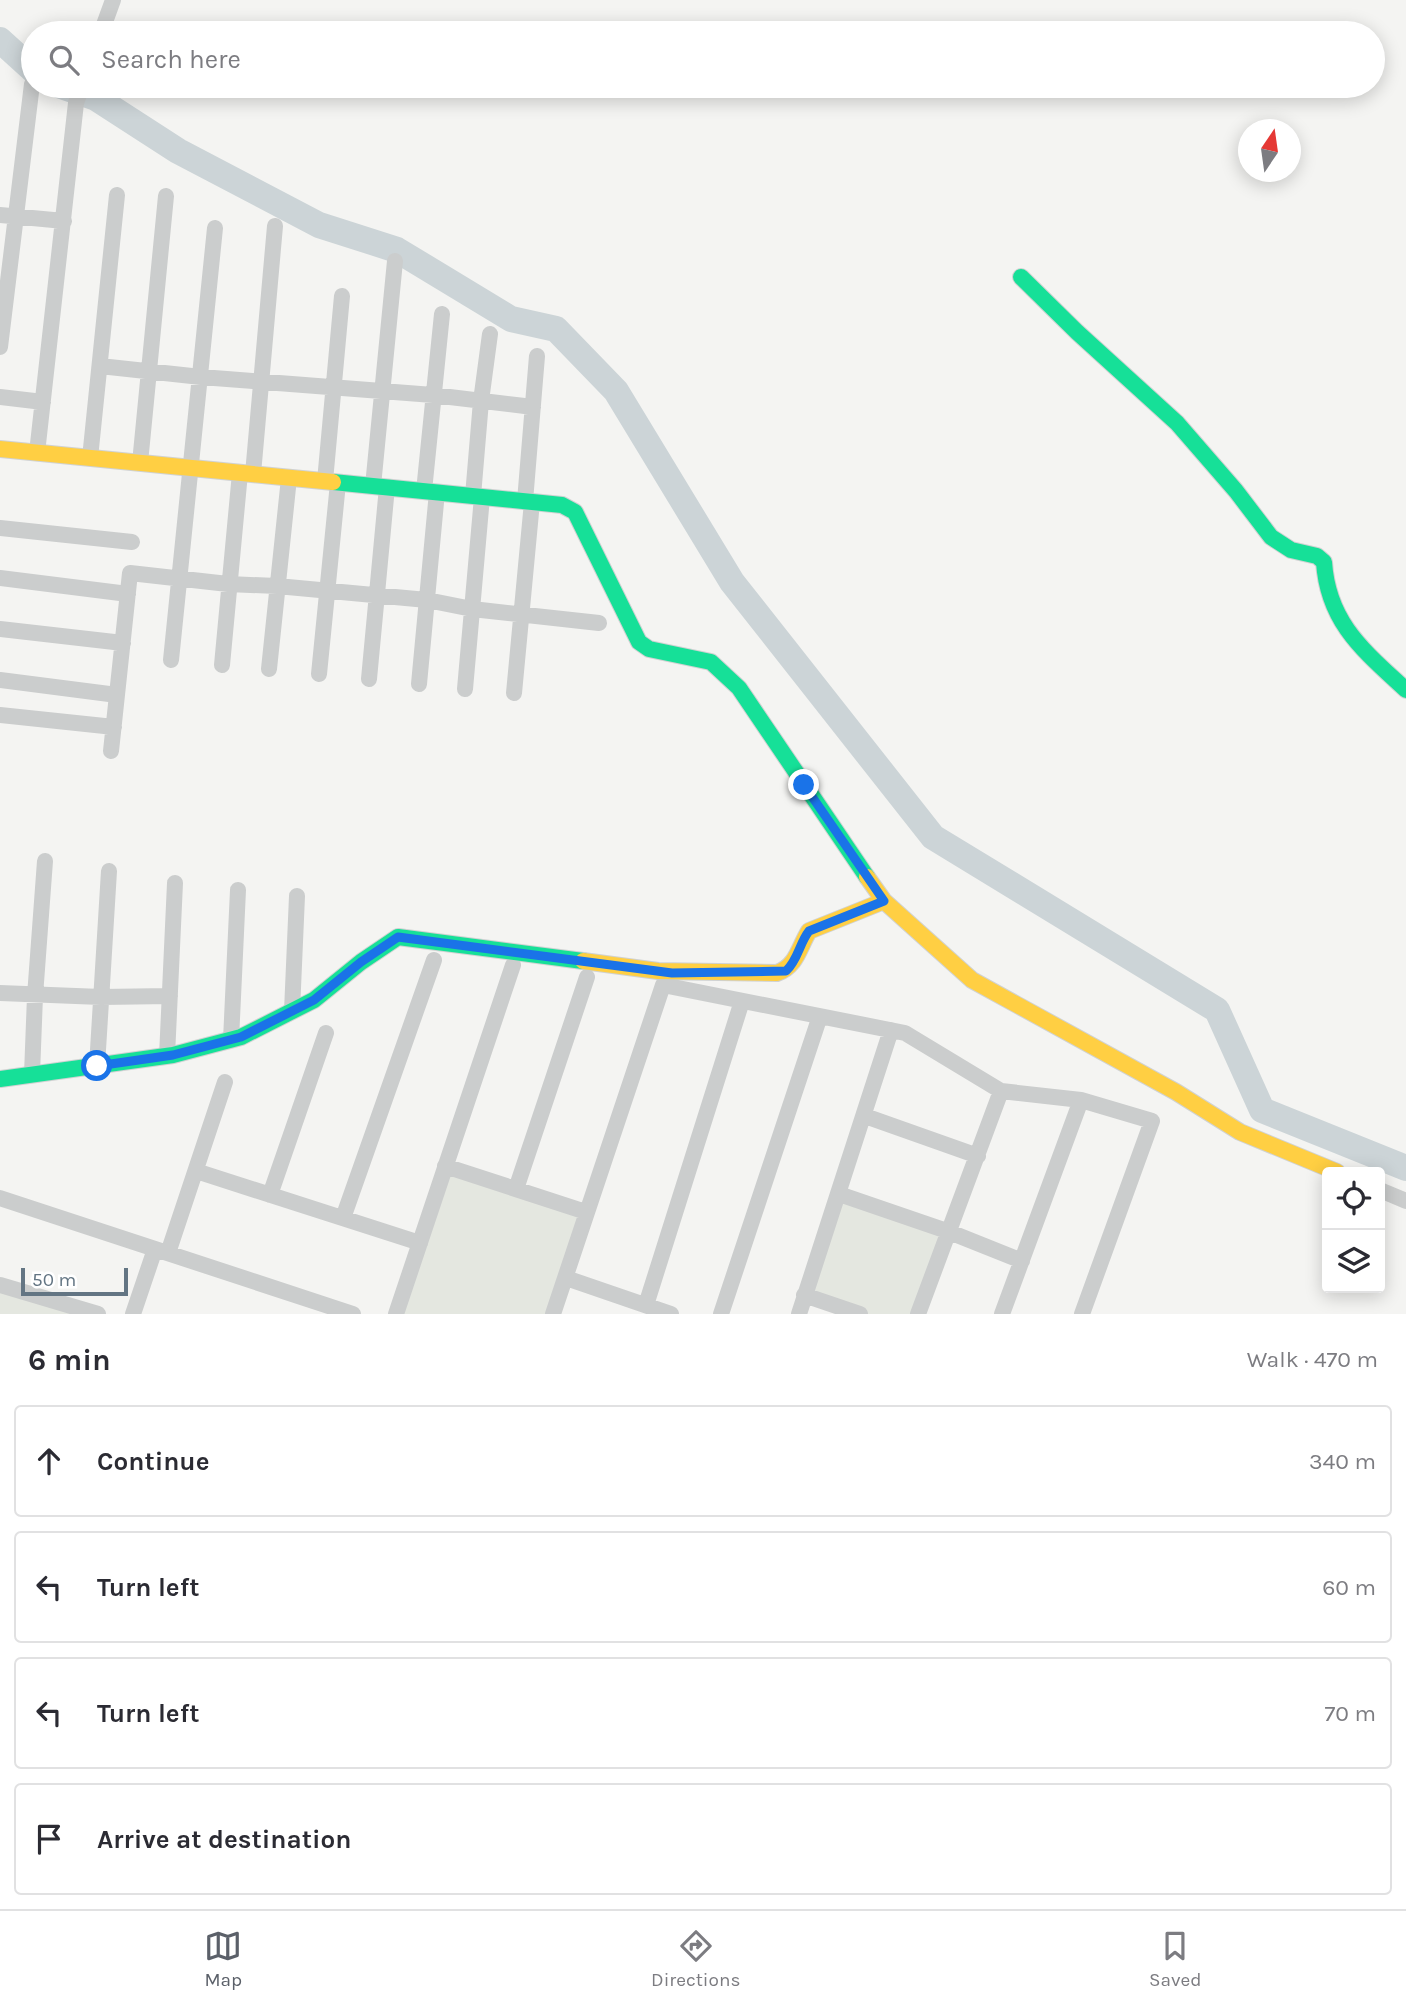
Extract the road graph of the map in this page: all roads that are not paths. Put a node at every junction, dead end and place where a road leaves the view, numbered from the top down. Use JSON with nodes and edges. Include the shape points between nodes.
{"nodes":[{"id":1,"x":113,"y":0,"type":"edge"},
{"id":2,"x":105,"y":21,"type":"edge"},
{"id":3,"x":29,"y":98,"type":"edge"},
{"id":4,"x":78,"y":98,"type":"edge"},
{"id":5,"x":117,"y":195,"type":"dead end"},
{"id":6,"x":166,"y":196,"type":"dead end"},
{"id":7,"x":8,"y":217,"type":"edge"},
{"id":8,"x":64,"y":221,"type":"junction"},
{"id":9,"x":275,"y":226,"type":"dead end"},
{"id":10,"x":215,"y":228,"type":"dead end"},
{"id":11,"x":395,"y":261,"type":"dead end"},
{"id":12,"x":1021,"y":277,"type":"dead end"},
{"id":13,"x":342,"y":296,"type":"dead end"},
{"id":14,"x":442,"y":314,"type":"dead end"},
{"id":15,"x":490,"y":334,"type":"dead end"},
{"id":16,"x":0,"y":347,"type":"edge"},
{"id":17,"x":537,"y":356,"type":"dead end"},
{"id":18,"x":100,"y":366,"type":"junction"},
{"id":19,"x":148,"y":372,"type":"junction"},
{"id":20,"x":201,"y":377,"type":"junction"},
{"id":21,"x":260,"y":382,"type":"junction"},
{"id":22,"x":334,"y":387,"type":"junction"},
{"id":23,"x":382,"y":391,"type":"junction"},
{"id":24,"x":433,"y":395,"type":"junction"},
{"id":25,"x":0,"y":397,"type":"edge"},
{"id":26,"x":481,"y":401,"type":"junction"},
{"id":27,"x":43,"y":402,"type":"junction"},
{"id":28,"x":533,"y":407,"type":"junction"},
{"id":29,"x":0,"y":449,"type":"edge"},
{"id":30,"x":37,"y":453,"type":"junction"},
{"id":31,"x":90,"y":458,"type":"junction"},
{"id":32,"x":140,"y":463,"type":"junction"},
{"id":33,"x":192,"y":468,"type":"junction"},
{"id":34,"x":246,"y":473,"type":"junction"},
{"id":35,"x":289,"y":478,"type":"junction"},
{"id":36,"x":332,"y":482,"type":"junction"},
{"id":37,"x":380,"y":487,"type":"junction"},
{"id":38,"x":430,"y":492,"type":"junction"},
{"id":39,"x":478,"y":496,"type":"junction"},
{"id":40,"x":529,"y":501,"type":"junction"},
{"id":41,"x":0,"y":528,"type":"edge"},
{"id":42,"x":132,"y":542,"type":"dead end"},
{"id":43,"x":0,"y":578,"type":"edge"},
{"id":44,"x":180,"y":578,"type":"junction"},
{"id":45,"x":228,"y":584,"type":"junction"},
{"id":46,"x":277,"y":586,"type":"junction"},
{"id":47,"x":327,"y":591,"type":"junction"},
{"id":48,"x":128,"y":594,"type":"junction"},
{"id":49,"x":376,"y":596,"type":"junction"},
{"id":50,"x":426,"y":600,"type":"junction"},
{"id":51,"x":471,"y":609,"type":"junction"},
{"id":52,"x":522,"y":614,"type":"junction"},
{"id":53,"x":599,"y":622,"type":"dead end"},
{"id":54,"x":0,"y":629,"type":"edge"},
{"id":55,"x":123,"y":643,"type":"junction"},
{"id":56,"x":171,"y":660,"type":"dead end"},
{"id":57,"x":222,"y":665,"type":"dead end"},
{"id":58,"x":270,"y":669,"type":"dead end"},
{"id":59,"x":319,"y":674,"type":"dead end"},
{"id":60,"x":369,"y":679,"type":"dead end"},
{"id":61,"x":0,"y":680,"type":"edge"},
{"id":62,"x":419,"y":684,"type":"dead end"},
{"id":63,"x":465,"y":689,"type":"dead end"},
{"id":64,"x":1406,"y":690,"type":"edge"},
{"id":65,"x":514,"y":694,"type":"dead end"},
{"id":66,"x":117,"y":695,"type":"junction"},
{"id":67,"x":0,"y":715,"type":"edge"},
{"id":68,"x":114,"y":727,"type":"junction"},
{"id":69,"x":111,"y":751,"type":"dead end"},
{"id":70,"x":45,"y":861,"type":"dead end"},
{"id":71,"x":109,"y":871,"type":"dead end"},
{"id":72,"x":176,"y":883,"type":"dead end"},
{"id":73,"x":238,"y":890,"type":"dead end"},
{"id":74,"x":297,"y":896,"type":"dead end"},
{"id":75,"x":884,"y":901,"type":"junction"},
{"id":76,"x":434,"y":960,"type":"dead end"},
{"id":77,"x":513,"y":965,"type":"dead end"},
{"id":78,"x":587,"y":977,"type":"dead end"},
{"id":79,"x":0,"y":993,"type":"edge"},
{"id":80,"x":35,"y":996,"type":"junction"},
{"id":81,"x":170,"y":996,"type":"junction"},
{"id":82,"x":101,"y":998,"type":"junction"},
{"id":83,"x":743,"y":1001,"type":"junction"},
{"id":84,"x":292,"y":1011,"type":"junction"},
{"id":85,"x":820,"y":1016,"type":"junction"},
{"id":86,"x":891,"y":1030,"type":"junction"},
{"id":87,"x":326,"y":1033,"type":"dead end"},
{"id":88,"x":231,"y":1040,"type":"junction"},
{"id":89,"x":167,"y":1056,"type":"junction"},
{"id":90,"x":97,"y":1066,"type":"junction"},
{"id":91,"x":32,"y":1074,"type":"junction"},
{"id":92,"x":0,"y":1079,"type":"edge"},
{"id":93,"x":225,"y":1082,"type":"dead end"},
{"id":94,"x":1000,"y":1091,"type":"junction"},
{"id":95,"x":1081,"y":1100,"type":"junction"},
{"id":96,"x":865,"y":1116,"type":"junction"},
{"id":97,"x":978,"y":1156,"type":"junction"},
{"id":98,"x":445,"y":1166,"type":"junction"},
{"id":99,"x":1325,"y":1167,"type":"edge"},
{"id":100,"x":196,"y":1171,"type":"junction"},
{"id":101,"x":516,"y":1189,"type":"junction"},
{"id":102,"x":1385,"y":1192,"type":"edge"},
{"id":103,"x":839,"y":1194,"type":"junction"},
{"id":104,"x":270,"y":1195,"type":"junction"},
{"id":105,"x":0,"y":1198,"type":"edge"},
{"id":106,"x":1406,"y":1201,"type":"edge"},
{"id":107,"x":586,"y":1212,"type":"junction"},
{"id":108,"x":343,"y":1218,"type":"junction"},
{"id":109,"x":947,"y":1231,"type":"junction"},
{"id":110,"x":420,"y":1243,"type":"junction"},
{"id":111,"x":162,"y":1251,"type":"junction"},
{"id":112,"x":1021,"y":1261,"type":"junction"},
{"id":113,"x":566,"y":1278,"type":"junction"},
{"id":114,"x":0,"y":1285,"type":"edge"},
{"id":115,"x":804,"y":1295,"type":"junction"},
{"id":116,"x":646,"y":1305,"type":"junction"},
{"id":117,"x":665,"y":1313,"type":"edge"},
{"id":118,"x":98,"y":1314,"type":"edge"},
{"id":119,"x":133,"y":1314,"type":"edge"},
{"id":120,"x":353,"y":1314,"type":"edge"},
{"id":121,"x":396,"y":1314,"type":"edge"},
{"id":122,"x":553,"y":1314,"type":"edge"},
{"id":123,"x":721,"y":1314,"type":"edge"},
{"id":124,"x":799,"y":1314,"type":"edge"},
{"id":125,"x":860,"y":1314,"type":"edge"},
{"id":126,"x":918,"y":1314,"type":"edge"},
{"id":127,"x":1002,"y":1314,"type":"edge"},
{"id":128,"x":1082,"y":1314,"type":"edge"}],
"edges":[{"from":1,"to":2,"type":"street"},
{"from":3,"to":7,"type":"street"},
{"from":4,"to":8,"type":"street"},
{"from":5,"to":18,"type":"street"},
{"from":6,"to":19,"type":"street"},
{"from":7,"to":8,"type":"street"},
{"from":7,"to":16,"type":"street"},
{"from":8,"to":27,"type":"street"},
{"from":9,"to":21,"type":"street"},
{"from":10,"to":20,"type":"street"},
{"from":11,"to":23,"type":"street"},
{"from":12,"to":64,"type":"street","via":[[1177,423],[1271,537],[1324,562],[1335,611],[1363,648]]},
{"from":13,"to":22,"type":"street"},
{"from":14,"to":24,"type":"street"},
{"from":15,"to":26,"type":"street"},
{"from":17,"to":28,"type":"street"},
{"from":18,"to":19,"type":"street"},
{"from":18,"to":31,"type":"street"},
{"from":19,"to":20,"type":"street"},
{"from":19,"to":32,"type":"street"},
{"from":20,"to":21,"type":"street"},
{"from":20,"to":33,"type":"street"},
{"from":21,"to":22,"type":"street"},
{"from":21,"to":34,"type":"street"},
{"from":22,"to":23,"type":"street"},
{"from":22,"to":36,"type":"street"},
{"from":23,"to":24,"type":"street"},
{"from":23,"to":37,"type":"street"},
{"from":24,"to":26,"type":"street"},
{"from":24,"to":38,"type":"street"},
{"from":25,"to":27,"type":"street"},
{"from":26,"to":28,"type":"street"},
{"from":26,"to":39,"type":"street"},
{"from":27,"to":30,"type":"street"},
{"from":28,"to":40,"type":"street"},
{"from":29,"to":30,"type":"street"},
{"from":30,"to":31,"type":"street"},
{"from":31,"to":32,"type":"street"},
{"from":32,"to":33,"type":"street"},
{"from":33,"to":34,"type":"street"},
{"from":33,"to":44,"type":"street"},
{"from":34,"to":35,"type":"street"},
{"from":34,"to":45,"type":"street"},
{"from":35,"to":36,"type":"street"},
{"from":35,"to":46,"type":"street"},
{"from":36,"to":37,"type":"street"},
{"from":36,"to":47,"type":"street"},
{"from":37,"to":38,"type":"street"},
{"from":37,"to":49,"type":"street"},
{"from":38,"to":39,"type":"street"},
{"from":38,"to":50,"type":"street"},
{"from":39,"to":40,"type":"street"},
{"from":39,"to":51,"type":"street"},
{"from":40,"to":52,"type":"street"},
{"from":40,"to":75,"type":"street","via":[[562,505],[575,512],[639,642],[649,649],[711,662],[739,688]]},
{"from":41,"to":42,"type":"street"},
{"from":43,"to":48,"type":"street"},
{"from":44,"to":45,"type":"street"},
{"from":44,"to":48,"type":"street","via":[[130,573]]},
{"from":44,"to":56,"type":"street"},
{"from":45,"to":46,"type":"street"},
{"from":45,"to":57,"type":"street"},
{"from":46,"to":47,"type":"street"},
{"from":46,"to":58,"type":"street"},
{"from":47,"to":49,"type":"street"},
{"from":47,"to":59,"type":"street"},
{"from":48,"to":55,"type":"street"},
{"from":49,"to":50,"type":"street"},
{"from":49,"to":60,"type":"street"},
{"from":50,"to":51,"type":"street"},
{"from":50,"to":62,"type":"street"},
{"from":51,"to":52,"type":"street"},
{"from":51,"to":63,"type":"street"},
{"from":52,"to":53,"type":"street"},
{"from":52,"to":65,"type":"street"},
{"from":54,"to":55,"type":"street"},
{"from":55,"to":66,"type":"street"},
{"from":61,"to":66,"type":"street"},
{"from":66,"to":68,"type":"street"},
{"from":67,"to":68,"type":"street"},
{"from":68,"to":69,"type":"street"},
{"from":70,"to":80,"type":"street"},
{"from":71,"to":82,"type":"street"},
{"from":72,"to":81,"type":"street"},
{"from":73,"to":88,"type":"street"},
{"from":74,"to":84,"type":"street"},
{"from":75,"to":84,"type":"street","via":[[809,931],[794,963],[777,973],[672,973],[398,937],[314,1000]]},
{"from":75,"to":99,"type":"street","via":[[972,980],[1240,1132]]},
{"from":76,"to":108,"type":"street"},
{"from":77,"to":98,"type":"street"},
{"from":78,"to":101,"type":"street"},
{"from":79,"to":80,"type":"street"},
{"from":80,"to":82,"type":"street"},
{"from":80,"to":91,"type":"street"},
{"from":81,"to":82,"type":"street"},
{"from":81,"to":89,"type":"street"},
{"from":82,"to":90,"type":"street"},
{"from":83,"to":85,"type":"street"},
{"from":83,"to":107,"type":"street","via":[[663,985]]},
{"from":83,"to":116,"type":"street"},
{"from":84,"to":88,"type":"street"},
{"from":85,"to":86,"type":"street"},
{"from":85,"to":123,"type":"street"},
{"from":86,"to":94,"type":"street","via":[[905,1033]]},
{"from":86,"to":96,"type":"street"},
{"from":87,"to":104,"type":"street"},
{"from":88,"to":89,"type":"street"},
{"from":89,"to":90,"type":"street"},
{"from":90,"to":91,"type":"street"},
{"from":91,"to":92,"type":"street"},
{"from":93,"to":100,"type":"street"},
{"from":94,"to":95,"type":"street"},
{"from":94,"to":97,"type":"street"},
{"from":95,"to":112,"type":"street"},
{"from":95,"to":128,"type":"street","via":[[1152,1121]]},
{"from":96,"to":97,"type":"street"},
{"from":96,"to":103,"type":"street"},
{"from":97,"to":109,"type":"street"},
{"from":98,"to":101,"type":"street"},
{"from":98,"to":110,"type":"street"},
{"from":100,"to":104,"type":"street"},
{"from":100,"to":111,"type":"street"},
{"from":101,"to":107,"type":"street"},
{"from":102,"to":106,"type":"street"},
{"from":103,"to":109,"type":"street"},
{"from":103,"to":115,"type":"street"},
{"from":104,"to":108,"type":"street"},
{"from":105,"to":111,"type":"street"},
{"from":107,"to":113,"type":"street"},
{"from":108,"to":110,"type":"street"},
{"from":109,"to":112,"type":"street"},
{"from":109,"to":126,"type":"street"},
{"from":110,"to":121,"type":"street"},
{"from":111,"to":119,"type":"street"},
{"from":111,"to":120,"type":"street"},
{"from":112,"to":127,"type":"street"},
{"from":113,"to":116,"type":"street"},
{"from":113,"to":122,"type":"street"},
{"from":114,"to":118,"type":"street"},
{"from":115,"to":124,"type":"street"},
{"from":115,"to":125,"type":"street"},
{"from":116,"to":117,"type":"street"}]}
